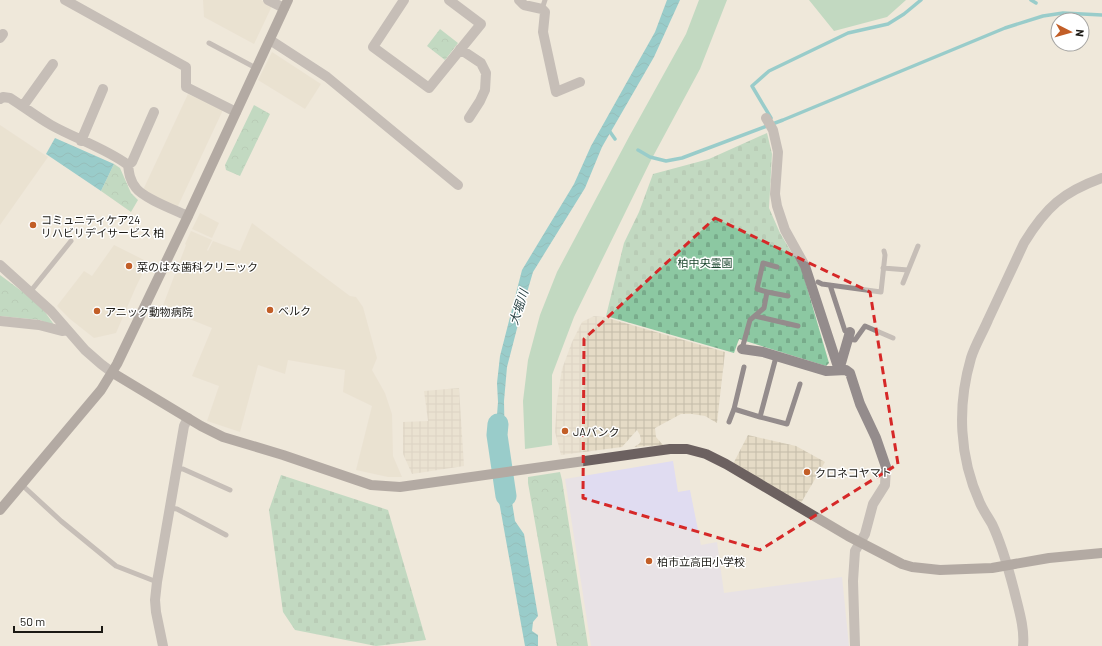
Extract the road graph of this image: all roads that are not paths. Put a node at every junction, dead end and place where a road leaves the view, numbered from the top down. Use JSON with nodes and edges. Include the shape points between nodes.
{"nodes":[{"id":1,"x":64,"y":0,"type":"edge"},
{"id":2,"x":268,"y":0,"type":"edge"},
{"id":3,"x":404,"y":0,"type":"edge"},
{"id":4,"x":449,"y":0,"type":"edge"},
{"id":5,"x":519,"y":0,"type":"edge"},
{"id":6,"x":286,"y":4,"type":"edge"},
{"id":7,"x":544,"y":5,"type":"edge"},
{"id":8,"x":270,"y":40,"type":"junction"},
{"id":9,"x":209,"y":43,"type":"dead end"},
{"id":10,"x":460,"y":49,"type":"junction"},
{"id":11,"x":53,"y":64,"type":"dead end"},
{"id":12,"x":256,"y":68,"type":"junction"},
{"id":13,"x":580,"y":82,"type":"dead end"},
{"id":14,"x":102,"y":89,"type":"dead end"},
{"id":15,"x":1,"y":96,"type":"edge"},
{"id":16,"x":23,"y":106,"type":"junction"},
{"id":17,"x":154,"y":112,"type":"dead end"},
{"id":18,"x":236,"y":112,"type":"junction"},
{"id":19,"x":469,"y":118,"type":"dead end"},
{"id":20,"x":766,"y":118,"type":"dead end"},
{"id":21,"x":81,"y":140,"type":"junction"},
{"id":22,"x":128,"y":164,"type":"junction"},
{"id":23,"x":1102,"y":178,"type":"edge"},
{"id":24,"x":458,"y":185,"type":"dead end"},
{"id":25,"x":188,"y":216,"type":"junction"},
{"id":26,"x":71,"y":241,"type":"dead end"},
{"id":27,"x":918,"y":246,"type":"dead end"},
{"id":28,"x":884,"y":251,"type":"dead end"},
{"id":29,"x":0,"y":265,"type":"edge"},
{"id":30,"x":776,"y":267,"type":"dead end"},
{"id":31,"x":883,"y":268,"type":"junction"},
{"id":32,"x":908,"y":270,"type":"junction"},
{"id":33,"x":818,"y":282,"type":"dead end"},
{"id":34,"x":903,"y":283,"type":"dead end"},
{"id":35,"x":830,"y":285,"type":"junction"},
{"id":36,"x":30,"y":292,"type":"junction"},
{"id":37,"x":768,"y":292,"type":"junction"},
{"id":38,"x":788,"y":296,"type":"dead end"},
{"id":39,"x":755,"y":316,"type":"junction"},
{"id":40,"x":0,"y":321,"type":"edge"},
{"id":41,"x":798,"y":326,"type":"dead end"},
{"id":42,"x":67,"y":330,"type":"junction"},
{"id":43,"x":849,"y":336,"type":"junction"},
{"id":44,"x":893,"y":338,"type":"dead end"},
{"id":45,"x":742,"y":349,"type":"joint"},
{"id":46,"x":776,"y":357,"type":"junction"},
{"id":47,"x":744,"y":367,"type":"dead end"},
{"id":48,"x":839,"y":370,"type":"junction"},
{"id":49,"x":113,"y":373,"type":"junction"},
{"id":50,"x":800,"y":384,"type":"dead end"},
{"id":51,"x":734,"y":409,"type":"junction"},
{"id":52,"x":760,"y":417,"type":"junction"},
{"id":53,"x":188,"y":418,"type":"junction"},
{"id":54,"x":729,"y":422,"type":"dead end"},
{"id":55,"x":177,"y":469,"type":"junction"},
{"id":56,"x":22,"y":485,"type":"junction"},
{"id":57,"x":230,"y":490,"type":"dead end"},
{"id":58,"x":170,"y":508,"type":"junction"},
{"id":59,"x":0,"y":510,"type":"edge"},
{"id":60,"x":226,"y":535,"type":"dead end"},
{"id":61,"x":861,"y":543,"type":"junction"},
{"id":62,"x":1102,"y":553,"type":"edge"},
{"id":63,"x":1008,"y":565,"type":"junction"},
{"id":64,"x":157,"y":582,"type":"junction"},
{"id":65,"x":163,"y":646,"type":"edge"},
{"id":66,"x":855,"y":646,"type":"edge"},
{"id":67,"x":1023,"y":646,"type":"edge"}],
"edges":[{"from":1,"to":18,"type":"street","via":[[186,67],[186,88]]},
{"from":2,"to":6,"type":"street"},
{"from":3,"to":10,"type":"street","via":[[373,47],[429,88]]},
{"from":4,"to":10,"type":"street","via":[[481,24]]},
{"from":5,"to":7,"type":"street","via":[[524,5]]},
{"from":6,"to":8,"type":"street"},
{"from":7,"to":13,"type":"street","via":[[543,32],[556,92]]},
{"from":8,"to":12,"type":"street"},
{"from":8,"to":24,"type":"street","via":[[327,77]]},
{"from":9,"to":12,"type":"lane"},
{"from":10,"to":19,"type":"street","via":[[481,63],[486,73],[485,90]]},
{"from":11,"to":16,"type":"street"},
{"from":12,"to":18,"type":"street"},
{"from":14,"to":21,"type":"street"},
{"from":15,"to":16,"type":"street"},
{"from":16,"to":21,"type":"street","via":[[50,125]]},
{"from":17,"to":22,"type":"street","via":[[132,162]]},
{"from":18,"to":25,"type":"street"},
{"from":20,"to":48,"type":"street","via":[[773,130],[778,152],[776,206],[785,230],[805,266]]},
{"from":21,"to":22,"type":"street"},
{"from":22,"to":25,"type":"street","via":[[130,176],[144,196]]},
{"from":23,"to":63,"type":"street","via":[[1083,185],[1055,203],[1034,227],[1024,243],[971,357],[961,416],[966,459],[980,503]]},
{"from":25,"to":49,"type":"street"},
{"from":26,"to":36,"type":"lane"},
{"from":27,"to":32,"type":"lane"},
{"from":28,"to":31,"type":"lane"},
{"from":29,"to":36,"type":"street"},
{"from":30,"to":37,"type":"lane","via":[[763,263],[757,289]]},
{"from":31,"to":32,"type":"lane"},
{"from":31,"to":35,"type":"lane","via":[[881,292]]},
{"from":32,"to":34,"type":"lane"},
{"from":33,"to":35,"type":"lane"},
{"from":35,"to":43,"type":"lane","via":[[845,331]]},
{"from":36,"to":42,"type":"street"},
{"from":37,"to":38,"type":"lane"},
{"from":37,"to":39,"type":"lane","via":[[764,308]]},
{"from":39,"to":41,"type":"lane"},
{"from":39,"to":45,"type":"lane","via":[[750,320]]},
{"from":40,"to":42,"type":"street"},
{"from":42,"to":49,"type":"street","via":[[85,350]]},
{"from":43,"to":44,"type":"lane","via":[[854,340],[866,326]]},
{"from":43,"to":48,"type":"street"},
{"from":45,"to":46,"type":"street"},
{"from":46,"to":48,"type":"street","via":[[826,371]]},
{"from":46,"to":52,"type":"lane"},
{"from":47,"to":51,"type":"lane"},
{"from":48,"to":61,"type":"street","via":[[850,373],[886,467],[885,485],[873,504]]},
{"from":49,"to":53,"type":"street"},
{"from":49,"to":56,"type":"street"},
{"from":50,"to":52,"type":"lane","via":[[787,424]]},
{"from":51,"to":52,"type":"lane"},
{"from":51,"to":54,"type":"lane"},
{"from":53,"to":55,"type":"street","via":[[184,426]]},
{"from":53,"to":61,"type":"street","via":[[223,437],[371,485],[400,487],[670,449],[687,449],[706,454],[726,464]]},
{"from":55,"to":57,"type":"lane"},
{"from":55,"to":58,"type":"street"},
{"from":56,"to":59,"type":"street"},
{"from":56,"to":64,"type":"lane","via":[[116,566]]},
{"from":58,"to":60,"type":"lane","via":[[177,509]]},
{"from":58,"to":64,"type":"street"},
{"from":61,"to":63,"type":"street","via":[[912,567],[940,570]]},
{"from":61,"to":66,"type":"street","via":[[855,551],[853,581]]},
{"from":62,"to":63,"type":"street"},
{"from":63,"to":67,"type":"street","via":[[1019,610]]},
{"from":64,"to":65,"type":"street","via":[[156,612]]}]}
